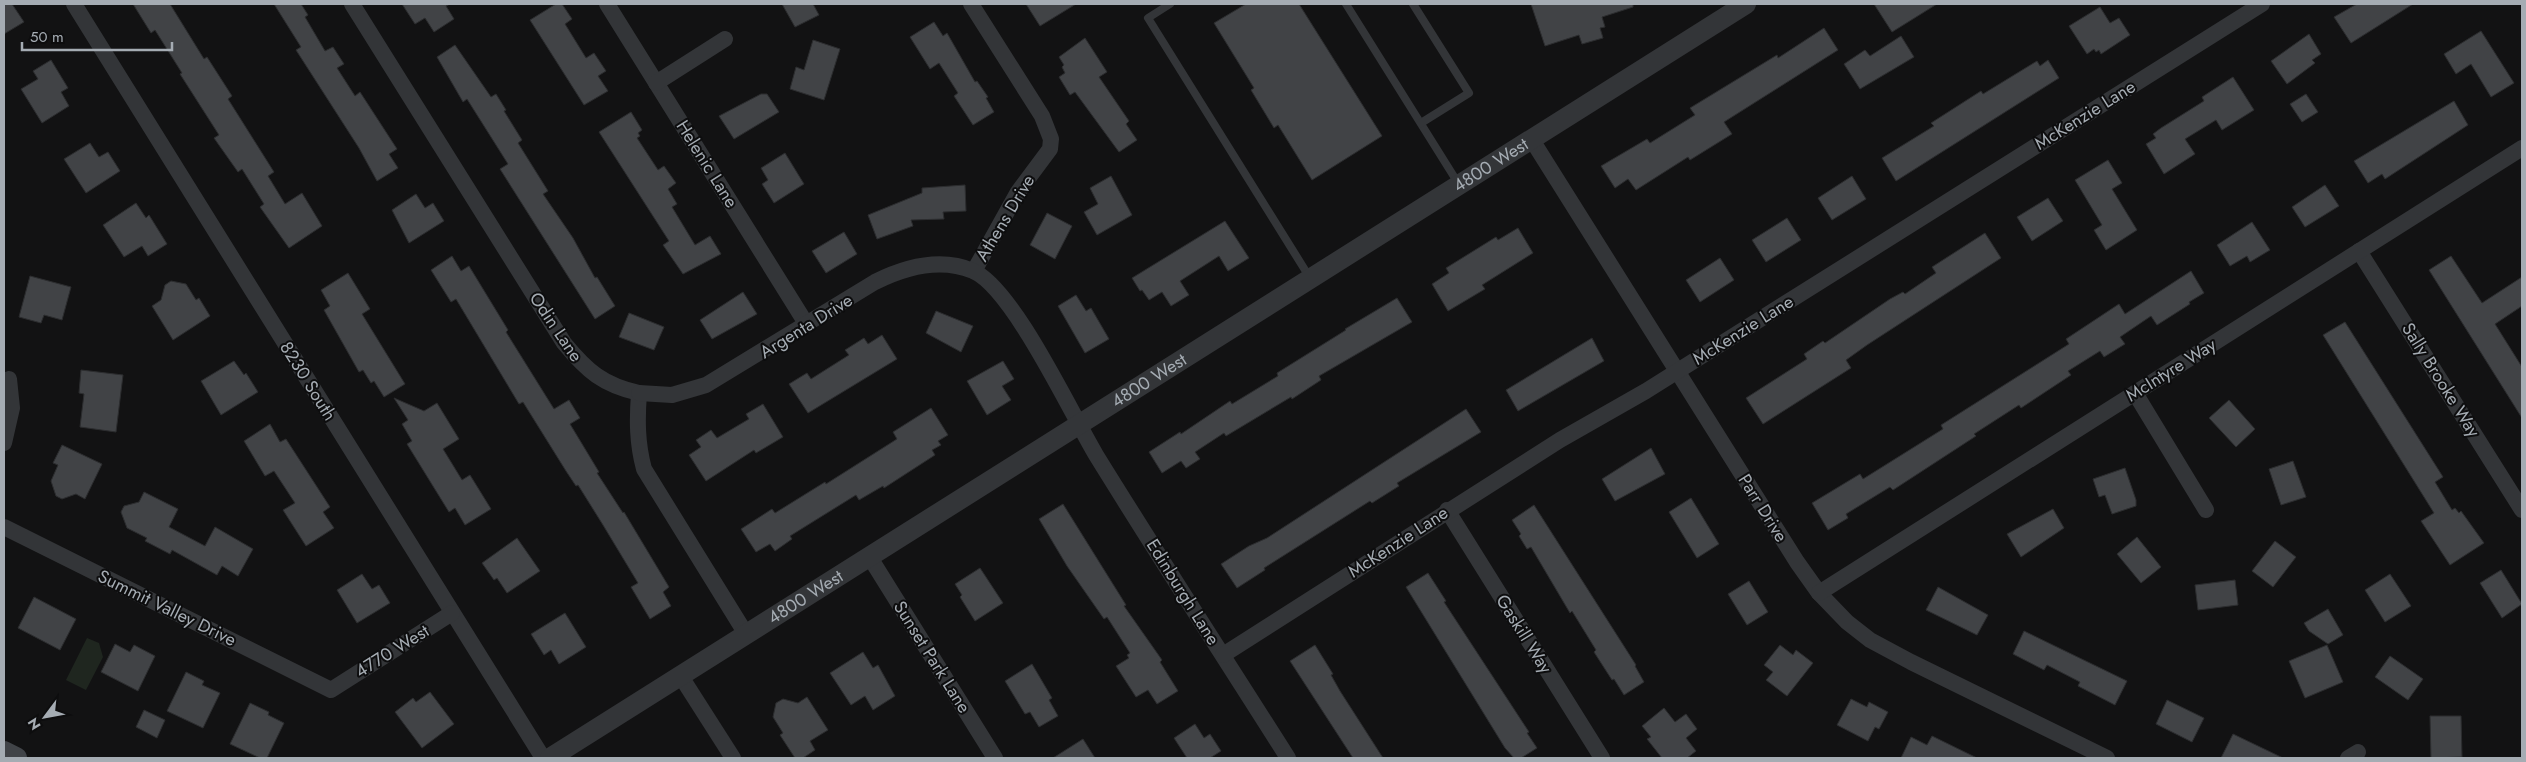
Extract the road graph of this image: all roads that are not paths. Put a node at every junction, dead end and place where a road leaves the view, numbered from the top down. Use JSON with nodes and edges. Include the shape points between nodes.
{"nodes":[{"id":1,"x":74,"y":4,"type":"edge"},
{"id":2,"x":352,"y":4,"type":"edge"},
{"id":3,"x":607,"y":4,"type":"edge"},
{"id":4,"x":971,"y":4,"type":"edge"},
{"id":5,"x":1170,"y":4,"type":"edge"},
{"id":6,"x":1346,"y":4,"type":"edge"},
{"id":7,"x":1413,"y":4,"type":"edge"},
{"id":8,"x":1746,"y":4,"type":"edge"},
{"id":9,"x":2262,"y":4,"type":"edge"},
{"id":10,"x":725,"y":40,"type":"dead end"},
{"id":11,"x":656,"y":83,"type":"junction"},
{"id":12,"x":1421,"y":123,"type":"junction"},
{"id":13,"x":1532,"y":140,"type":"junction"},
{"id":14,"x":2522,"y":148,"type":"edge"},
{"id":15,"x":1459,"y":185,"type":"junction"},
{"id":16,"x":2360,"y":251,"type":"junction"},
{"id":17,"x":974,"y":271,"type":"junction"},
{"id":18,"x":1310,"y":278,"type":"junction"},
{"id":19,"x":807,"y":325,"type":"junction"},
{"id":20,"x":1678,"y":372,"type":"junction"},
{"id":21,"x":9,"y":379,"type":"dead end"},
{"id":22,"x":639,"y":392,"type":"junction"},
{"id":23,"x":2135,"y":393,"type":"junction"},
{"id":24,"x":1081,"y":425,"type":"junction"},
{"id":25,"x":4,"y":443,"type":"edge"},
{"id":26,"x":1447,"y":510,"type":"junction"},
{"id":27,"x":2206,"y":510,"type":"dead end"},
{"id":28,"x":2522,"y":510,"type":"edge"},
{"id":29,"x":4,"y":527,"type":"edge"},
{"id":30,"x":869,"y":556,"type":"junction"},
{"id":31,"x":1819,"y":593,"type":"junction"},
{"id":32,"x":452,"y":613,"type":"junction"},
{"id":33,"x":746,"y":634,"type":"junction"},
{"id":34,"x":1223,"y":655,"type":"junction"},
{"id":35,"x":680,"y":675,"type":"junction"},
{"id":36,"x":331,"y":690,"type":"joint"},
{"id":37,"x":4,"y":752,"type":"edge"},
{"id":38,"x":16,"y":758,"type":"edge"},
{"id":39,"x":543,"y":758,"type":"edge"},
{"id":40,"x":550,"y":758,"type":"edge"},
{"id":41,"x":733,"y":758,"type":"edge"},
{"id":42,"x":995,"y":758,"type":"edge"},
{"id":43,"x":1288,"y":758,"type":"edge"},
{"id":44,"x":1602,"y":758,"type":"edge"},
{"id":45,"x":2107,"y":758,"type":"edge"}],
"edges":[{"from":1,"to":32,"type":"street","name":"8230 South"},
{"from":2,"to":22,"type":"street","name":"Odin Lane","via":[[564,343],[595,376],[617,387]]},
{"from":3,"to":11,"type":"street","name":"Helenic Lane"},
{"from":4,"to":17,"type":"street","name":"Athens Drive","via":[[1042,116],[1051,138],[1050,149],[1018,192]]},
{"from":5,"to":18,"type":"lane","via":[[1148,18]]},
{"from":6,"to":12,"type":"lane"},
{"from":7,"to":12,"type":"lane","via":[[1469,93]]},
{"from":8,"to":13,"type":"street","name":"4800 West"},
{"from":9,"to":20,"type":"street","name":"McKenzie Lane"},
{"from":10,"to":11,"type":"street"},
{"from":11,"to":19,"type":"street","name":"Helenic Lane"},
{"from":12,"to":15,"type":"lane"},
{"from":13,"to":15,"type":"street","name":"4800 West"},
{"from":13,"to":20,"type":"street","name":"Parr Drive"},
{"from":14,"to":16,"type":"street","name":"McIntyre Way"},
{"from":15,"to":18,"type":"street","name":"4800 West"},
{"from":16,"to":23,"type":"street","name":"McIntyre Way"},
{"from":16,"to":28,"type":"street","name":"Sally Brooke Way"},
{"from":17,"to":19,"type":"street","name":"Argenta Drive","via":[[942,264],[901,269]]},
{"from":17,"to":24,"type":"street","name":"Athens Drive","via":[[1008,305]]},
{"from":18,"to":24,"type":"street","name":"4800 West"},
{"from":19,"to":22,"type":"street","name":"Argenta Drive","via":[[706,385],[672,395]]},
{"from":20,"to":26,"type":"street","name":"McKenzie Lane"},
{"from":20,"to":31,"type":"street","name":"Parr Drive"},
{"from":21,"to":25,"type":"street","via":[[12,408]]},
{"from":22,"to":33,"type":"street","via":[[638,450],[644,469]]},
{"from":23,"to":27,"type":"street"},
{"from":23,"to":31,"type":"street","name":"McIntyre Way"},
{"from":24,"to":30,"type":"street","name":"4800 West"},
{"from":24,"to":34,"type":"street","name":"Edinburgh Lane"},
{"from":26,"to":34,"type":"street","name":"McKenzie Lane"},
{"from":26,"to":44,"type":"street","name":"Gaskill Way"},
{"from":29,"to":36,"type":"street","name":"Summit Valley Drive"},
{"from":30,"to":33,"type":"street","name":"4800 West"},
{"from":30,"to":42,"type":"street","name":"Sunset Park Lane"},
{"from":31,"to":45,"type":"street","name":"Parr Drive","via":[[1870,640]]},
{"from":32,"to":36,"type":"street","name":"4770 West"},
{"from":32,"to":39,"type":"street","name":"8230 South"},
{"from":33,"to":35,"type":"street","name":"4800 West"},
{"from":34,"to":43,"type":"street","name":"Edinburgh Lane"},
{"from":35,"to":40,"type":"street","name":"4800 West"},
{"from":35,"to":41,"type":"street"},
{"from":37,"to":38,"type":"main road"}]}
